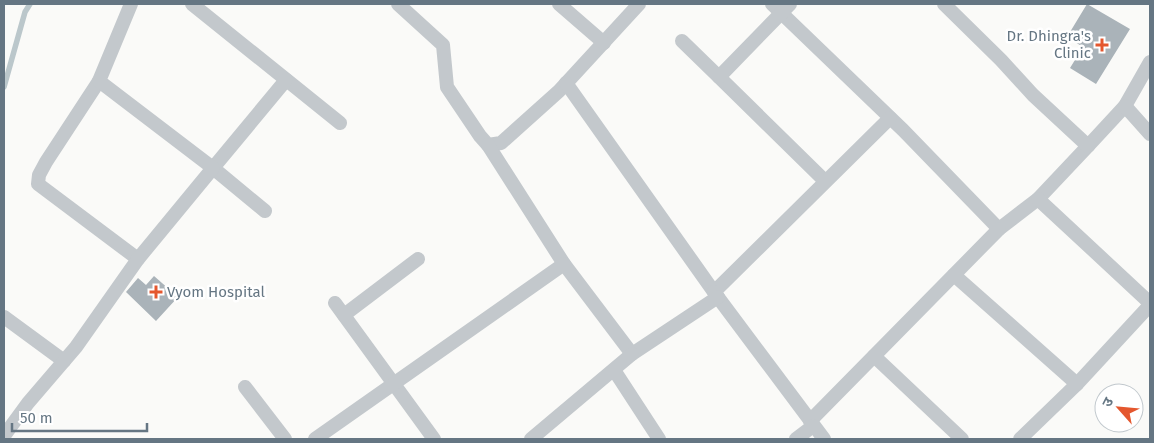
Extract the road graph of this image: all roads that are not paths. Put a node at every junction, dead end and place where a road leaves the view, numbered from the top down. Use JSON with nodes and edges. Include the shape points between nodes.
{"nodes":[{"id":1,"x":131,"y":4,"type":"edge"},
{"id":2,"x":192,"y":4,"type":"edge"},
{"id":3,"x":398,"y":4,"type":"edge"},
{"id":4,"x":559,"y":4,"type":"edge"},
{"id":5,"x":639,"y":4,"type":"edge"},
{"id":6,"x":944,"y":4,"type":"edge"},
{"id":7,"x":781,"y":7,"type":"edge"},
{"id":8,"x":682,"y":41,"type":"dead end"},
{"id":9,"x":604,"y":42,"type":"junction"},
{"id":10,"x":1150,"y":62,"type":"edge"},
{"id":11,"x":719,"y":77,"type":"junction"},
{"id":12,"x":286,"y":80,"type":"junction"},
{"id":13,"x":99,"y":81,"type":"junction"},
{"id":14,"x":566,"y":83,"type":"junction"},
{"id":15,"x":1124,"y":106,"type":"junction"},
{"id":16,"x":890,"y":118,"type":"junction"},
{"id":17,"x":340,"y":124,"type":"dead end"},
{"id":18,"x":1150,"y":134,"type":"edge"},
{"id":19,"x":488,"y":145,"type":"junction"},
{"id":20,"x":1088,"y":146,"type":"junction"},
{"id":21,"x":213,"y":168,"type":"junction"},
{"id":22,"x":825,"y":181,"type":"junction"},
{"id":23,"x":1038,"y":199,"type":"junction"},
{"id":24,"x":265,"y":211,"type":"dead end"},
{"id":25,"x":998,"y":228,"type":"junction"},
{"id":26,"x":138,"y":259,"type":"junction"},
{"id":27,"x":418,"y":260,"type":"dead end"},
{"id":28,"x":564,"y":264,"type":"junction"},
{"id":29,"x":954,"y":275,"type":"junction"},
{"id":30,"x":716,"y":294,"type":"junction"},
{"id":31,"x":335,"y":303,"type":"dead end"},
{"id":32,"x":1150,"y":304,"type":"edge"},
{"id":33,"x":344,"y":315,"type":"junction"},
{"id":34,"x":4,"y":317,"type":"edge"},
{"id":35,"x":632,"y":354,"type":"junction"},
{"id":36,"x":874,"y":356,"type":"junction"},
{"id":37,"x":64,"y":361,"type":"junction"},
{"id":38,"x":614,"y":370,"type":"junction"},
{"id":39,"x":394,"y":384,"type":"junction"},
{"id":40,"x":1077,"y":384,"type":"junction"},
{"id":41,"x":245,"y":387,"type":"dead end"},
{"id":42,"x":812,"y":423,"type":"junction"},
{"id":43,"x":4,"y":436,"type":"edge"},
{"id":44,"x":285,"y":439,"type":"edge"},
{"id":45,"x":315,"y":439,"type":"edge"},
{"id":46,"x":434,"y":439,"type":"edge"},
{"id":47,"x":531,"y":439,"type":"edge"},
{"id":48,"x":659,"y":439,"type":"edge"},
{"id":49,"x":796,"y":439,"type":"edge"},
{"id":50,"x":824,"y":439,"type":"edge"},
{"id":51,"x":962,"y":439,"type":"edge"},
{"id":52,"x":1020,"y":439,"type":"edge"}],
"edges":[{"from":1,"to":13,"type":"street"},
{"from":2,"to":12,"type":"street"},
{"from":3,"to":19,"type":"street","via":[[443,45],[447,86]]},
{"from":4,"to":9,"type":"street"},
{"from":5,"to":9,"type":"street"},
{"from":6,"to":20,"type":"street"},
{"from":7,"to":11,"type":"street"},
{"from":7,"to":16,"type":"street"},
{"from":8,"to":11,"type":"street"},
{"from":9,"to":14,"type":"street"},
{"from":10,"to":15,"type":"street"},
{"from":11,"to":22,"type":"street"},
{"from":12,"to":17,"type":"street"},
{"from":12,"to":21,"type":"street"},
{"from":13,"to":21,"type":"street"},
{"from":13,"to":26,"type":"street","via":[[46,162],[38,184]]},
{"from":14,"to":19,"type":"street","via":[[501,143]]},
{"from":14,"to":30,"type":"street"},
{"from":15,"to":18,"type":"street"},
{"from":15,"to":20,"type":"street"},
{"from":16,"to":22,"type":"street"},
{"from":16,"to":25,"type":"street"},
{"from":19,"to":28,"type":"street"},
{"from":20,"to":23,"type":"street"},
{"from":21,"to":24,"type":"street"},
{"from":21,"to":26,"type":"street"},
{"from":22,"to":30,"type":"street"},
{"from":23,"to":25,"type":"street"},
{"from":23,"to":32,"type":"street"},
{"from":25,"to":29,"type":"street"},
{"from":26,"to":37,"type":"street"},
{"from":27,"to":33,"type":"street"},
{"from":28,"to":35,"type":"street"},
{"from":28,"to":39,"type":"street"},
{"from":29,"to":36,"type":"street"},
{"from":29,"to":40,"type":"street"},
{"from":30,"to":35,"type":"street"},
{"from":30,"to":42,"type":"street"},
{"from":31,"to":33,"type":"street"},
{"from":32,"to":40,"type":"street"},
{"from":33,"to":39,"type":"street"},
{"from":34,"to":37,"type":"street"},
{"from":35,"to":38,"type":"street"},
{"from":36,"to":42,"type":"street"},
{"from":36,"to":51,"type":"street"},
{"from":37,"to":43,"type":"street"},
{"from":38,"to":47,"type":"street"},
{"from":38,"to":48,"type":"street"},
{"from":39,"to":45,"type":"street"},
{"from":39,"to":46,"type":"street"},
{"from":40,"to":52,"type":"street"},
{"from":41,"to":44,"type":"street"},
{"from":42,"to":49,"type":"street"},
{"from":42,"to":50,"type":"street"}]}
